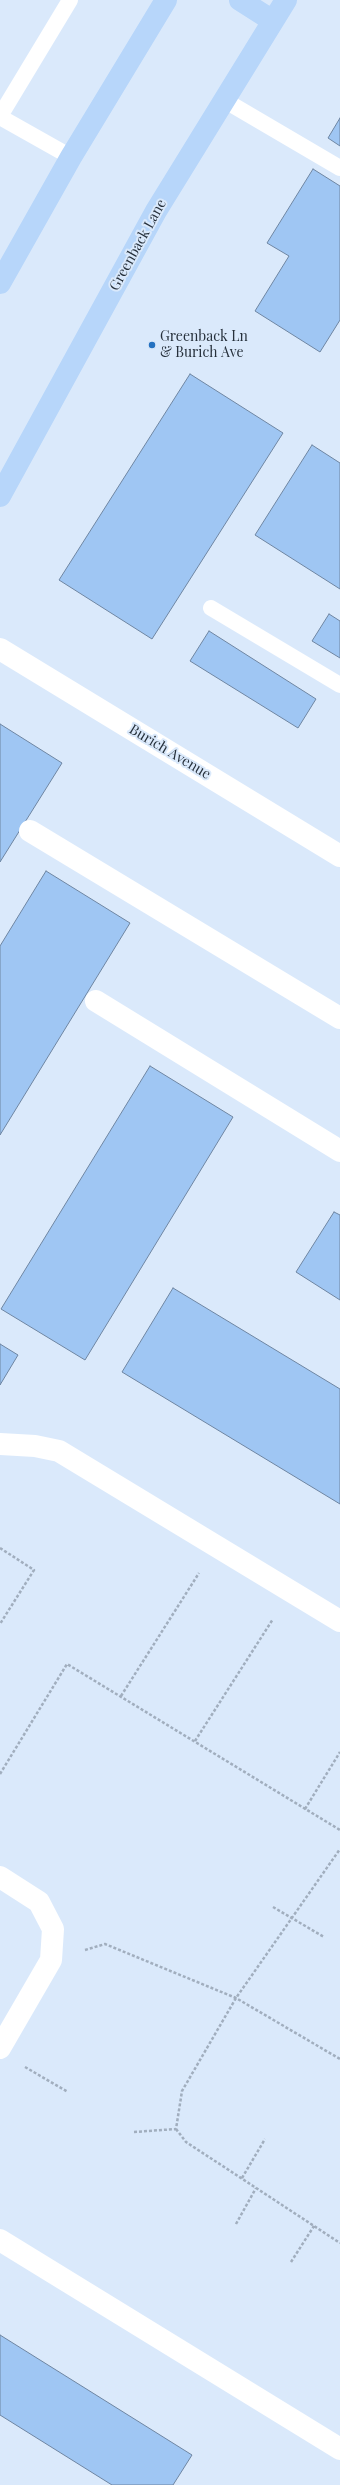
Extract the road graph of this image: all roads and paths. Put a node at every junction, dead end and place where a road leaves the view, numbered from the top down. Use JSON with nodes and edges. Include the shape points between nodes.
{"nodes":[{"id":1,"x":70,"y":0,"type":"edge"},
{"id":2,"x":166,"y":0,"type":"edge"},
{"id":3,"x":240,"y":0,"type":"edge"},
{"id":4,"x":286,"y":0,"type":"edge"},
{"id":5,"x":273,"y":21,"type":"junction"},
{"id":6,"x":224,"y":100,"type":"junction"},
{"id":7,"x":0,"y":116,"type":"edge"},
{"id":8,"x":71,"y":157,"type":"junction"},
{"id":9,"x":340,"y":168,"type":"edge"},
{"id":10,"x":0,"y":283,"type":"edge"},
{"id":11,"x":0,"y":496,"type":"edge"},
{"id":12,"x":211,"y":608,"type":"dead end"},
{"id":13,"x":0,"y":649,"type":"edge"},
{"id":14,"x":340,"y":685,"type":"edge"},
{"id":15,"x":30,"y":831,"type":"dead end"},
{"id":16,"x":340,"y":856,"type":"edge"},
{"id":17,"x":96,"y":1001,"type":"dead end"},
{"id":18,"x":340,"y":1018,"type":"edge"},
{"id":19,"x":340,"y":1151,"type":"edge"},
{"id":20,"x":0,"y":1444,"type":"edge"},
{"id":21,"x":216,"y":1546,"type":"junction"},
{"id":22,"x":0,"y":1548,"type":"edge"},
{"id":23,"x":290,"y":1591,"type":"junction"},
{"id":24,"x":340,"y":1621,"type":"edge"},
{"id":25,"x":0,"y":1624,"type":"edge"},
{"id":26,"x":121,"y":1696,"type":"junction"},
{"id":27,"x":195,"y":1741,"type":"junction"},
{"id":28,"x":340,"y":1752,"type":"edge"},
{"id":29,"x":0,"y":1774,"type":"edge"},
{"id":30,"x":305,"y":1808,"type":"junction"},
{"id":31,"x":340,"y":1830,"type":"edge"},
{"id":32,"x":340,"y":1849,"type":"edge"},
{"id":33,"x":0,"y":1877,"type":"edge"},
{"id":34,"x":273,"y":1907,"type":"dead end"},
{"id":35,"x":292,"y":1918,"type":"junction"},
{"id":36,"x":324,"y":1937,"type":"dead end"},
{"id":37,"x":51,"y":1960,"type":"junction"},
{"id":38,"x":236,"y":1998,"type":"junction"},
{"id":39,"x":0,"y":2048,"type":"edge"},
{"id":40,"x":340,"y":2059,"type":"edge"},
{"id":41,"x":20,"y":2064,"type":"dead end"},
{"id":42,"x":68,"y":2092,"type":"dead end"},
{"id":43,"x":176,"y":2129,"type":"junction"},
{"id":44,"x":134,"y":2132,"type":"dead end"},
{"id":45,"x":265,"y":2139,"type":"dead end"},
{"id":46,"x":242,"y":2178,"type":"junction"},
{"id":47,"x":256,"y":2188,"type":"junction"},
{"id":48,"x":236,"y":2224,"type":"dead end"},
{"id":49,"x":314,"y":2226,"type":"junction"},
{"id":50,"x":0,"y":2240,"type":"edge"},
{"id":51,"x":340,"y":2243,"type":"edge"},
{"id":52,"x":291,"y":2262,"type":"dead end"},
{"id":53,"x":340,"y":2449,"type":"edge"}],
"edges":[{"from":1,"to":7,"type":"lane"},
{"from":2,"to":8,"type":"main road"},
{"from":3,"to":5,"type":"main road"},
{"from":4,"to":5,"type":"main road","name":"Greenback Lane"},
{"from":5,"to":6,"type":"main road","name":"Greenback Lane"},
{"from":6,"to":9,"type":"lane"},
{"from":6,"to":11,"type":"main road","name":"Greenback Lane","via":[[156,211]]},
{"from":7,"to":8,"type":"lane"},
{"from":8,"to":10,"type":"main road"},
{"from":12,"to":14,"type":"lane"},
{"from":13,"to":16,"type":"street","name":"Burich Avenue"},
{"from":15,"to":18,"type":"street"},
{"from":17,"to":19,"type":"street"},
{"from":20,"to":21,"type":"street","via":[[35,1446],[59,1452]]},
{"from":21,"to":23,"type":"street"},
{"from":21,"to":26,"type":"path"},
{"from":22,"to":25,"type":"path","via":[[34,1570]]},
{"from":23,"to":24,"type":"street"},
{"from":23,"to":27,"type":"path"},
{"from":26,"to":27,"type":"path"},
{"from":26,"to":29,"type":"path","via":[[67,1664]]},
{"from":27,"to":30,"type":"path"},
{"from":28,"to":30,"type":"path"},
{"from":30,"to":31,"type":"path"},
{"from":32,"to":35,"type":"path"},
{"from":33,"to":37,"type":"street","via":[[39,1902],[53,1929]]},
{"from":34,"to":35,"type":"path"},
{"from":35,"to":36,"type":"path"},
{"from":35,"to":38,"type":"path"},
{"from":37,"to":38,"type":"path","via":[[105,1944]]},
{"from":37,"to":39,"type":"street"},
{"from":38,"to":40,"type":"path"},
{"from":38,"to":43,"type":"path","via":[[182,2091]]},
{"from":41,"to":42,"type":"path"},
{"from":43,"to":44,"type":"path"},
{"from":43,"to":46,"type":"path","via":[[186,2142]]},
{"from":45,"to":46,"type":"path"},
{"from":46,"to":47,"type":"path"},
{"from":47,"to":48,"type":"path"},
{"from":47,"to":49,"type":"path"},
{"from":49,"to":51,"type":"path"},
{"from":49,"to":52,"type":"path"},
{"from":50,"to":53,"type":"street"}]}
